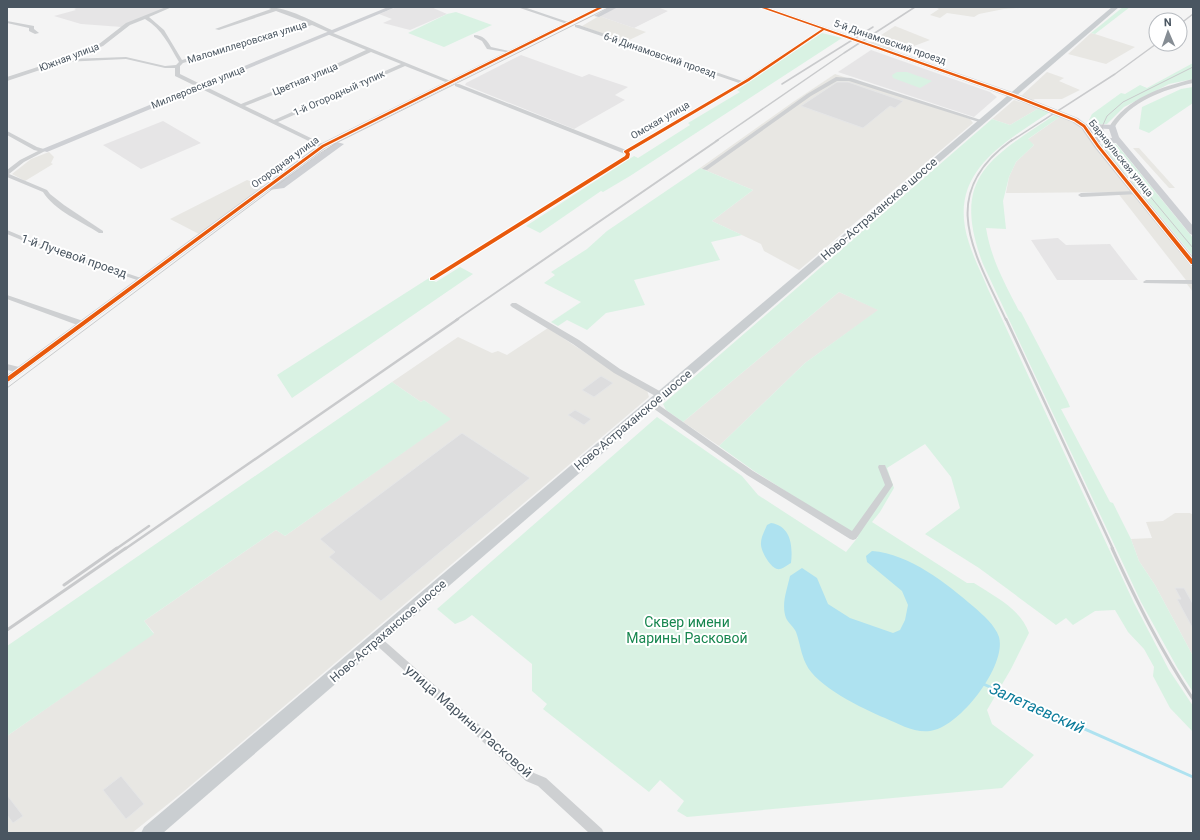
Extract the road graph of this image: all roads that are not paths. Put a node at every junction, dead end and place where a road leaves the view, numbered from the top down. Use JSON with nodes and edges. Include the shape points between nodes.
{"nodes":[{"id":1,"x":170,"y":7,"type":"edge"},
{"id":2,"x":208,"y":7,"type":"edge"},
{"id":3,"x":225,"y":7,"type":"edge"},
{"id":4,"x":269,"y":7,"type":"edge"},
{"id":5,"x":393,"y":7,"type":"edge"},
{"id":6,"x":519,"y":7,"type":"edge"},
{"id":7,"x":602,"y":7,"type":"edge"},
{"id":8,"x":615,"y":7,"type":"edge"},
{"id":9,"x":761,"y":7,"type":"edge"},
{"id":10,"x":1116,"y":7,"type":"edge"},
{"id":11,"x":276,"y":10,"type":"junction"},
{"id":12,"x":145,"y":17,"type":"junction"},
{"id":13,"x":7,"y":22,"type":"edge"},
{"id":14,"x":312,"y":23,"type":"junction"},
{"id":15,"x":568,"y":24,"type":"junction"},
{"id":16,"x":577,"y":26,"type":"junction"},
{"id":17,"x":217,"y":29,"type":"dead end"},
{"id":18,"x":823,"y":30,"type":"junction"},
{"id":19,"x":37,"y":33,"type":"dead end"},
{"id":20,"x":330,"y":33,"type":"junction"},
{"id":21,"x":476,"y":36,"type":"dead end"},
{"id":22,"x":370,"y":50,"type":"junction"},
{"id":23,"x":511,"y":52,"type":"junction"},
{"id":24,"x":61,"y":61,"type":"junction"},
{"id":25,"x":179,"y":64,"type":"junction"},
{"id":26,"x":405,"y":64,"type":"junction"},
{"id":27,"x":7,"y":79,"type":"edge"},
{"id":28,"x":1193,"y":81,"type":"edge"},
{"id":29,"x":454,"y":83,"type":"junction"},
{"id":30,"x":743,"y":83,"type":"junction"},
{"id":31,"x":200,"y":87,"type":"junction"},
{"id":32,"x":1012,"y":95,"type":"junction"},
{"id":33,"x":240,"y":106,"type":"junction"},
{"id":34,"x":981,"y":121,"type":"junction"},
{"id":35,"x":274,"y":122,"type":"junction"},
{"id":36,"x":1084,"y":126,"type":"junction"},
{"id":37,"x":1112,"y":127,"type":"junction"},
{"id":38,"x":7,"y":133,"type":"edge"},
{"id":39,"x":1094,"y":139,"type":"junction"},
{"id":40,"x":1118,"y":141,"type":"junction"},
{"id":41,"x":323,"y":146,"type":"junction"},
{"id":42,"x":44,"y":150,"type":"junction"},
{"id":43,"x":626,"y":152,"type":"junction"},
{"id":44,"x":705,"y":169,"type":"dead end"},
{"id":45,"x":7,"y":174,"type":"edge"},
{"id":46,"x":266,"y":188,"type":"junction"},
{"id":47,"x":1136,"y":193,"type":"junction"},
{"id":48,"x":1081,"y":195,"type":"dead end"},
{"id":49,"x":7,"y":232,"type":"edge"},
{"id":50,"x":102,"y":232,"type":"dead end"},
{"id":51,"x":1193,"y":232,"type":"edge"},
{"id":52,"x":1193,"y":263,"type":"edge"},
{"id":53,"x":432,"y":279,"type":"dead end"},
{"id":54,"x":142,"y":280,"type":"junction"},
{"id":55,"x":1146,"y":282,"type":"dead end"},
{"id":56,"x":1193,"y":282,"type":"edge"},
{"id":57,"x":7,"y":297,"type":"edge"},
{"id":58,"x":514,"y":305,"type":"dead end"},
{"id":59,"x":83,"y":324,"type":"junction"},
{"id":60,"x":7,"y":367,"type":"edge"},
{"id":61,"x":20,"y":370,"type":"junction"},
{"id":62,"x":7,"y":380,"type":"edge"},
{"id":63,"x":662,"y":396,"type":"junction"},
{"id":64,"x":653,"y":404,"type":"junction"},
{"id":65,"x":882,"y":467,"type":"dead end"},
{"id":66,"x":377,"y":640,"type":"junction"},
{"id":67,"x":150,"y":833,"type":"edge"},
{"id":68,"x":598,"y":833,"type":"edge"}],
"edges":[{"from":1,"to":12,"type":"street","name":"Южная улица"},
{"from":2,"to":3,"type":"street"},
{"from":4,"to":11,"type":"street"},
{"from":5,"to":20,"type":"street","name":"Миллеровская улица"},
{"from":6,"to":15,"type":"street"},
{"from":7,"to":15,"type":"street","name":"Огородная улица"},
{"from":8,"to":16,"type":"street","name":"Огородная улица"},
{"from":9,"to":18,"type":"street","name":"5-й Динамовский проезд"},
{"from":10,"to":32,"type":"main road","name":"Ново-Астраханское шоссе"},
{"from":11,"to":14,"type":"street"},
{"from":11,"to":17,"type":"street"},
{"from":12,"to":24,"type":"street","name":"Южная улица","via":[[124,27],[105,43]]},
{"from":12,"to":25,"type":"street","via":[[160,26]]},
{"from":13,"to":19,"type":"street","via":[[32,27]]},
{"from":14,"to":20,"type":"street"},
{"from":14,"to":25,"type":"street","name":"Маломиллеровская улица"},
{"from":15,"to":23,"type":"street","name":"Огородная улица"},
{"from":16,"to":29,"type":"street","name":"Огородная улица"},
{"from":16,"to":30,"type":"street","name":"6-й Динамовский проезд"},
{"from":18,"to":30,"type":"street","name":"Омская улица"},
{"from":18,"to":32,"type":"street","name":"5-й Динамовский проезд"},
{"from":20,"to":22,"type":"street"},
{"from":20,"to":31,"type":"street","name":"Миллеровская улица"},
{"from":21,"to":23,"type":"street","via":[[484,40],[489,48]]},
{"from":22,"to":26,"type":"street"},
{"from":22,"to":33,"type":"street","name":"Цветная улица","via":[[306,80]]},
{"from":23,"to":29,"type":"street","name":"Огородная улица"},
{"from":24,"to":25,"type":"street","name":"Маломиллеровская улица","via":[[126,58],[165,67]]},
{"from":24,"to":27,"type":"street","name":"Южная улица"},
{"from":25,"to":31,"type":"street","via":[[177,75]]},
{"from":26,"to":29,"type":"street"},
{"from":26,"to":35,"type":"street","name":"1-й Огородный тупик"},
{"from":28,"to":37,"type":"street","name":"Барнаульская улица","via":[[1173,86],[1127,108]]},
{"from":29,"to":41,"type":"street","name":"Огородная улица"},
{"from":29,"to":43,"type":"street"},
{"from":29,"to":46,"type":"street","name":"Огородная улица","via":[[341,143],[281,186]]},
{"from":30,"to":43,"type":"street","name":"Омская улица"},
{"from":31,"to":33,"type":"street"},
{"from":31,"to":42,"type":"street","name":"Миллеровская улица"},
{"from":32,"to":34,"type":"main road","name":"Ново-Астраханское шоссе"},
{"from":32,"to":36,"type":"street","name":"Барнаульская улица","via":[[1065,115]]},
{"from":33,"to":35,"type":"street"},
{"from":34,"to":44,"type":"street","via":[[855,80],[841,78],[809,95]]},
{"from":34,"to":63,"type":"main road","name":"Ново-Астраханское шоссе"},
{"from":35,"to":41,"type":"street"},
{"from":36,"to":37,"type":"street"},
{"from":36,"to":39,"type":"street","name":"Барнаульская улица"},
{"from":37,"to":40,"type":"street","name":"Барнаульская улица"},
{"from":38,"to":42,"type":"street"},
{"from":39,"to":40,"type":"street"},
{"from":39,"to":47,"type":"street","name":"Барнаульская улица"},
{"from":40,"to":51,"type":"street","name":"Барнаульская улица"},
{"from":41,"to":46,"type":"street","name":"Огородная улица"},
{"from":42,"to":45,"type":"street","name":"Миллеровская улица"},
{"from":43,"to":53,"type":"street","name":"Омская улица","via":[[627,158]]},
{"from":45,"to":50,"type":"street","via":[[46,191],[47,196],[59,206]]},
{"from":46,"to":54,"type":"street","name":"Огородная улица"},
{"from":47,"to":48,"type":"street"},
{"from":47,"to":52,"type":"street","name":"Барнаульская улица"},
{"from":49,"to":54,"type":"street","name":"1-й Лучевой проезд"},
{"from":54,"to":59,"type":"street","name":"Огородная улица"},
{"from":55,"to":56,"type":"street"},
{"from":57,"to":59,"type":"street"},
{"from":58,"to":63,"type":"street","via":[[576,342],[616,371]]},
{"from":59,"to":61,"type":"street","name":"Огородная улица"},
{"from":60,"to":61,"type":"street"},
{"from":61,"to":62,"type":"street","name":"Огородная улица"},
{"from":63,"to":64,"type":"main road","name":"Ново-Астраханское шоссе"},
{"from":64,"to":65,"type":"street","via":[[750,473],[853,536],[889,485]]},
{"from":64,"to":66,"type":"main road","name":"Ново-Астраханское шоссе"},
{"from":66,"to":67,"type":"main road","name":"Ново-Астраханское шоссе"},
{"from":66,"to":68,"type":"street","name":"улица Марины Расковой","via":[[530,777],[542,782]]}]}
